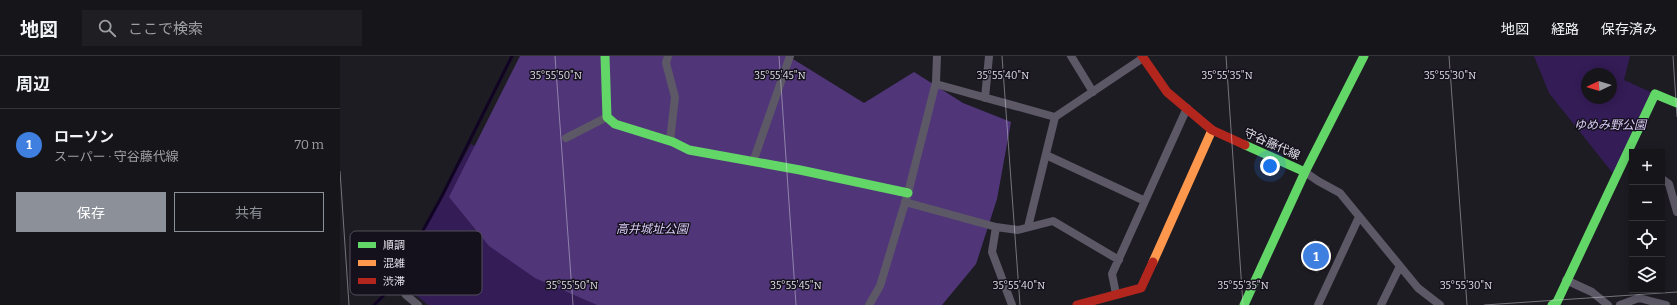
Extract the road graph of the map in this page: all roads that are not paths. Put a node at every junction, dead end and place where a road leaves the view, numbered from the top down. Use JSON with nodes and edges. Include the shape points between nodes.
{"nodes":[{"id":1,"x":605,"y":56,"type":"edge"},
{"id":2,"x":668,"y":56,"type":"edge"},
{"id":3,"x":790,"y":56,"type":"edge"},
{"id":4,"x":938,"y":56,"type":"edge"},
{"id":5,"x":989,"y":56,"type":"edge"},
{"id":6,"x":1070,"y":56,"type":"edge"},
{"id":7,"x":1364,"y":56,"type":"edge"},
{"id":8,"x":1143,"y":57,"type":"edge"},
{"id":9,"x":936,"y":84,"type":"junction"},
{"id":10,"x":1093,"y":92,"type":"junction"},
{"id":11,"x":986,"y":98,"type":"junction"},
{"id":12,"x":1677,"y":103,"type":"edge"},
{"id":13,"x":1187,"y":108,"type":"junction"},
{"id":14,"x":607,"y":117,"type":"junction"},
{"id":15,"x":1055,"y":117,"type":"junction"},
{"id":16,"x":1212,"y":130,"type":"junction"},
{"id":17,"x":566,"y":138,"type":"dead end"},
{"id":18,"x":670,"y":140,"type":"junction"},
{"id":19,"x":1046,"y":155,"type":"junction"},
{"id":20,"x":1623,"y":160,"type":"junction"},
{"id":21,"x":753,"y":162,"type":"junction"},
{"id":22,"x":1629,"y":163,"type":"edge"},
{"id":23,"x":1305,"y":172,"type":"junction"},
{"id":24,"x":1665,"y":181,"type":"edge"},
{"id":25,"x":908,"y":193,"type":"junction"},
{"id":26,"x":1145,"y":201,"type":"junction"},
{"id":27,"x":905,"y":202,"type":"junction"},
{"id":28,"x":1677,"y":212,"type":"edge"},
{"id":29,"x":1359,"y":217,"type":"junction"},
{"id":30,"x":996,"y":227,"type":"junction"},
{"id":31,"x":1028,"y":227,"type":"junction"},
{"id":32,"x":1119,"y":260,"type":"junction"},
{"id":33,"x":1400,"y":266,"type":"junction"},
{"id":34,"x":1566,"y":280,"type":"junction"},
{"id":35,"x":1116,"y":294,"type":"junction"},
{"id":36,"x":406,"y":295,"type":"dead end"},
{"id":37,"x":1434,"y":304,"type":"edge"},
{"id":38,"x":418,"y":305,"type":"edge"},
{"id":39,"x":869,"y":305,"type":"edge"},
{"id":40,"x":1012,"y":305,"type":"edge"},
{"id":41,"x":1077,"y":305,"type":"edge"},
{"id":42,"x":1244,"y":305,"type":"edge"},
{"id":43,"x":1318,"y":305,"type":"edge"},
{"id":44,"x":1382,"y":305,"type":"edge"},
{"id":45,"x":1552,"y":305,"type":"edge"},
{"id":46,"x":1608,"y":305,"type":"edge"},
{"id":47,"x":1620,"y":305,"type":"edge"},
{"id":48,"x":1666,"y":305,"type":"edge"}],
"edges":[{"from":1,"to":14,"type":"street"},
{"from":2,"to":18,"type":"street","via":[[666,62],[675,97]]},
{"from":3,"to":21,"type":"street"},
{"from":4,"to":9,"type":"street"},
{"from":5,"to":11,"type":"street"},
{"from":6,"to":10,"type":"street"},
{"from":7,"to":23,"type":"street"},
{"from":8,"to":10,"type":"street"},
{"from":8,"to":13,"type":"street","name":"守谷藤代線","via":[[1168,92]]},
{"from":9,"to":11,"type":"street"},
{"from":9,"to":25,"type":"street"},
{"from":10,"to":15,"type":"street"},
{"from":11,"to":15,"type":"street"},
{"from":12,"to":20,"type":"street","via":[[1655,94]]},
{"from":13,"to":16,"type":"street","name":"守谷藤代線"},
{"from":13,"to":26,"type":"street"},
{"from":14,"to":17,"type":"street"},
{"from":14,"to":18,"type":"street","via":[[615,124]]},
{"from":15,"to":19,"type":"street"},
{"from":16,"to":23,"type":"street","name":"守谷藤代線"},
{"from":16,"to":35,"type":"street","via":[[1141,288]]},
{"from":18,"to":21,"type":"street","via":[[688,150]]},
{"from":19,"to":26,"type":"street"},
{"from":19,"to":31,"type":"street"},
{"from":20,"to":22,"type":"street"},
{"from":20,"to":34,"type":"street"},
{"from":21,"to":25,"type":"street"},
{"from":23,"to":29,"type":"street","via":[[1340,193]]},
{"from":23,"to":42,"type":"street","name":"守谷藤代線"},
{"from":24,"to":28,"type":"street","via":[[1669,184]]},
{"from":25,"to":27,"type":"street"},
{"from":26,"to":32,"type":"street"},
{"from":27,"to":30,"type":"street"},
{"from":27,"to":39,"type":"street","via":[[880,286]]},
{"from":29,"to":33,"type":"street"},
{"from":29,"to":43,"type":"street"},
{"from":30,"to":31,"type":"street","via":[[1018,230]]},
{"from":30,"to":40,"type":"street","via":[[992,252]]},
{"from":31,"to":32,"type":"street","via":[[1053,221]]},
{"from":32,"to":35,"type":"street","via":[[1112,274]]},
{"from":33,"to":37,"type":"street"},
{"from":33,"to":44,"type":"street"},
{"from":34,"to":45,"type":"street","via":[[1557,302]]},
{"from":34,"to":46,"type":"street","via":[[1592,292]]},
{"from":35,"to":41,"type":"street"},
{"from":36,"to":38,"type":"street"},
{"from":47,"to":48,"type":"street","via":[[1639,298]]}]}
